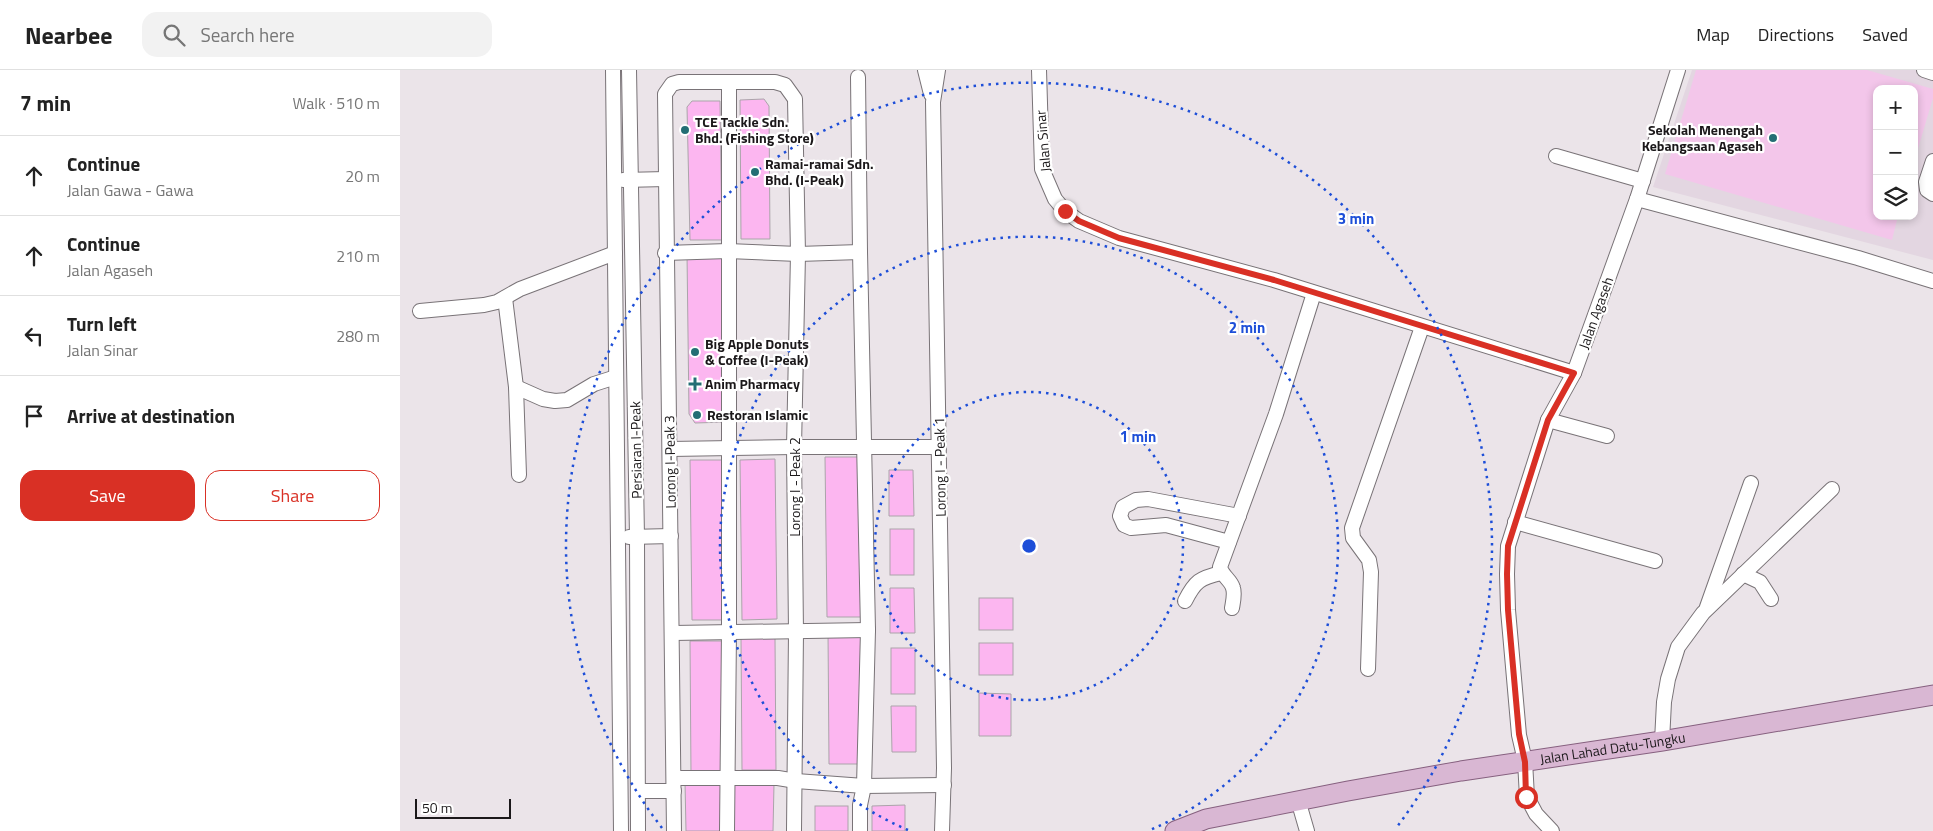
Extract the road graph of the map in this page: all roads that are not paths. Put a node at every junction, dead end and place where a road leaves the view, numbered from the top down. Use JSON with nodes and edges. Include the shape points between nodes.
{"nodes":[{"id":1,"x":925,"y":70,"type":"edge"},
{"id":2,"x":938,"y":70,"type":"edge"},
{"id":3,"x":1039,"y":70,"type":"edge"},
{"id":4,"x":1678,"y":70,"type":"edge"},
{"id":5,"x":1924,"y":70,"type":"edge"},
{"id":6,"x":631,"y":72,"type":"edge"},
{"id":7,"x":612,"y":73,"type":"edge"},
{"id":8,"x":1933,"y":73,"type":"edge"},
{"id":9,"x":858,"y":77,"type":"dead end"},
{"id":10,"x":729,"y":82,"type":"junction"},
{"id":11,"x":933,"y":102,"type":"junction"},
{"id":12,"x":1556,"y":156,"type":"dead end"},
{"id":13,"x":1933,"y":161,"type":"edge"},
{"id":14,"x":666,"y":179,"type":"junction"},
{"id":15,"x":614,"y":180,"type":"junction"},
{"id":16,"x":631,"y":180,"type":"junction"},
{"id":17,"x":1642,"y":181,"type":"junction"},
{"id":18,"x":1933,"y":194,"type":"edge"},
{"id":19,"x":1637,"y":199,"type":"junction"},
{"id":20,"x":728,"y":251,"type":"junction"},
{"id":21,"x":860,"y":252,"type":"junction"},
{"id":22,"x":615,"y":253,"type":"junction"},
{"id":23,"x":666,"y":253,"type":"junction"},
{"id":24,"x":798,"y":254,"type":"junction"},
{"id":25,"x":1933,"y":281,"type":"edge"},
{"id":26,"x":1314,"y":293,"type":"junction"},
{"id":27,"x":504,"y":298,"type":"junction"},
{"id":28,"x":420,"y":311,"type":"dead end"},
{"id":29,"x":1422,"y":327,"type":"junction"},
{"id":30,"x":1574,"y":373,"type":"junction"},
{"id":31,"x":616,"y":377,"type":"junction"},
{"id":32,"x":516,"y":386,"type":"junction"},
{"id":33,"x":1548,"y":420,"type":"junction"},
{"id":34,"x":1608,"y":436,"type":"dead end"},
{"id":35,"x":865,"y":446,"type":"junction"},
{"id":36,"x":728,"y":447,"type":"junction"},
{"id":37,"x":794,"y":447,"type":"junction"},
{"id":38,"x":939,"y":447,"type":"junction"},
{"id":39,"x":670,"y":450,"type":"junction"},
{"id":40,"x":520,"y":476,"type":"dead end"},
{"id":41,"x":1751,"y":483,"type":"dead end"},
{"id":42,"x":1832,"y":489,"type":"dead end"},
{"id":43,"x":1239,"y":516,"type":"junction"},
{"id":44,"x":1515,"y":522,"type":"junction"},
{"id":45,"x":671,"y":536,"type":"junction"},
{"id":46,"x":618,"y":537,"type":"junction"},
{"id":47,"x":637,"y":537,"type":"junction"},
{"id":48,"x":1229,"y":542,"type":"junction"},
{"id":49,"x":1654,"y":561,"type":"dead end"},
{"id":50,"x":1221,"y":573,"type":"junction"},
{"id":51,"x":1743,"y":574,"type":"junction"},
{"id":52,"x":1185,"y":600,"type":"dead end"},
{"id":53,"x":1771,"y":600,"type":"dead end"},
{"id":54,"x":1232,"y":608,"type":"dead end"},
{"id":55,"x":1706,"y":610,"type":"junction"},
{"id":56,"x":868,"y":630,"type":"junction"},
{"id":57,"x":729,"y":631,"type":"junction"},
{"id":58,"x":796,"y":632,"type":"junction"},
{"id":59,"x":673,"y":633,"type":"junction"},
{"id":60,"x":1368,"y":670,"type":"dead end"},
{"id":61,"x":1933,"y":695,"type":"edge"},
{"id":62,"x":1662,"y":741,"type":"junction"},
{"id":63,"x":1525,"y":762,"type":"junction"},
{"id":64,"x":728,"y":778,"type":"junction"},
{"id":65,"x":796,"y":781,"type":"junction"},
{"id":66,"x":674,"y":784,"type":"junction"},
{"id":67,"x":944,"y":785,"type":"junction"},
{"id":68,"x":864,"y":786,"type":"junction"},
{"id":69,"x":638,"y":791,"type":"junction"},
{"id":70,"x":1298,"y":800,"type":"junction"},
{"id":71,"x":621,"y":831,"type":"edge"},
{"id":72,"x":638,"y":831,"type":"edge"},
{"id":73,"x":674,"y":831,"type":"edge"},
{"id":74,"x":727,"y":831,"type":"edge"},
{"id":75,"x":794,"y":831,"type":"edge"},
{"id":76,"x":860,"y":831,"type":"edge"},
{"id":77,"x":942,"y":831,"type":"edge"},
{"id":78,"x":1175,"y":831,"type":"edge"},
{"id":79,"x":1307,"y":831,"type":"edge"},
{"id":80,"x":1552,"y":831,"type":"edge"}],
"edges":[{"from":1,"to":11,"type":"street","name":"Lorong I - Peak 1"},
{"from":2,"to":11,"type":"street","name":"Lorong I - Peak 1"},
{"from":3,"to":26,"type":"street","name":"Jalan Sinar","via":[[1042,169],[1055,199],[1065,211],[1079,221],[1119,238]]},
{"from":4,"to":17,"type":"street","name":"Jalan Agaseh"},
{"from":5,"to":8,"type":"street"},
{"from":6,"to":16,"type":"street","name":"Persiaran I-Peak"},
{"from":7,"to":15,"type":"street"},
{"from":9,"to":21,"type":"street"},
{"from":10,"to":14,"type":"street","name":"Lorong I-Peak 3","via":[[679,82],[672,84],[665,94]]},
{"from":10,"to":20,"type":"street"},
{"from":10,"to":24,"type":"street","name":"Lorong I - Peak 2","via":[[775,82],[785,85],[795,99]]},
{"from":11,"to":38,"type":"street","name":"Lorong I - Peak 1"},
{"from":12,"to":17,"type":"street"},
{"from":13,"to":18,"type":"street","via":[[1926,182],[1927,190]]},
{"from":14,"to":16,"type":"street"},
{"from":14,"to":23,"type":"street","name":"Lorong I-Peak 3"},
{"from":15,"to":16,"type":"street"},
{"from":15,"to":22,"type":"street"},
{"from":16,"to":47,"type":"street","name":"Persiaran I-Peak"},
{"from":17,"to":19,"type":"street","name":"Jalan Agaseh"},
{"from":19,"to":25,"type":"street","via":[[1874,262]]},
{"from":19,"to":30,"type":"street","name":"Jalan Agaseh"},
{"from":20,"to":23,"type":"street"},
{"from":20,"to":24,"type":"street"},
{"from":20,"to":36,"type":"street"},
{"from":21,"to":24,"type":"street"},
{"from":21,"to":35,"type":"street"},
{"from":22,"to":27,"type":"street","via":[[520,288]]},
{"from":22,"to":31,"type":"street"},
{"from":23,"to":39,"type":"street","name":"Lorong I-Peak 3"},
{"from":24,"to":37,"type":"street","name":"Lorong I - Peak 2"},
{"from":26,"to":29,"type":"street","name":"Jalan Sinar"},
{"from":26,"to":43,"type":"street","via":[[1276,414]]},
{"from":27,"to":28,"type":"street","via":[[484,305]]},
{"from":27,"to":32,"type":"street"},
{"from":29,"to":30,"type":"street","name":"Jalan Sinar"},
{"from":29,"to":60,"type":"street","via":[[1352,528],[1353,538],[1369,560],[1371,572]]},
{"from":30,"to":33,"type":"street","name":"Jalan Agaseh"},
{"from":31,"to":32,"type":"street","via":[[594,384],[567,400],[556,401]]},
{"from":31,"to":46,"type":"street"},
{"from":32,"to":40,"type":"street"},
{"from":33,"to":34,"type":"street"},
{"from":33,"to":44,"type":"street","name":"Jalan Agaseh"},
{"from":35,"to":37,"type":"street"},
{"from":35,"to":38,"type":"street"},
{"from":35,"to":56,"type":"street"},
{"from":36,"to":37,"type":"street"},
{"from":36,"to":39,"type":"street"},
{"from":36,"to":57,"type":"street"},
{"from":37,"to":58,"type":"street","name":"Lorong I - Peak 2"},
{"from":38,"to":67,"type":"street","name":"Lorong I - Peak 1"},
{"from":39,"to":45,"type":"street","name":"Lorong I-Peak 3"},
{"from":41,"to":55,"type":"street"},
{"from":42,"to":51,"type":"street"},
{"from":43,"to":48,"type":"street"},
{"from":43,"to":48,"type":"street","via":[[1148,499],[1136,500],[1123,507],[1120,516],[1124,525],[1131,528],[1166,525]]},
{"from":44,"to":49,"type":"street"},
{"from":44,"to":63,"type":"street","name":"Jalan Agaseh","via":[[1508,546],[1508,610],[1519,734]]},
{"from":45,"to":47,"type":"street"},
{"from":45,"to":59,"type":"street","name":"Lorong I-Peak 3"},
{"from":46,"to":47,"type":"street"},
{"from":46,"to":71,"type":"street"},
{"from":47,"to":69,"type":"street","name":"Persiaran I-Peak"},
{"from":48,"to":50,"type":"street"},
{"from":50,"to":52,"type":"street","via":[[1203,577],[1193,585]]},
{"from":50,"to":54,"type":"street","via":[[1232,585]]},
{"from":51,"to":53,"type":"street","via":[[1760,582]]},
{"from":51,"to":55,"type":"street"},
{"from":55,"to":62,"type":"street","via":[[1678,647],[1664,702]]},
{"from":56,"to":58,"type":"street"},
{"from":56,"to":68,"type":"street"},
{"from":57,"to":58,"type":"street"},
{"from":57,"to":59,"type":"street"},
{"from":57,"to":64,"type":"street"},
{"from":58,"to":65,"type":"street","name":"Lorong I - Peak 2"},
{"from":59,"to":66,"type":"street","name":"Lorong I-Peak 3"},
{"from":61,"to":62,"type":"main road","name":"Jalan Lahad Datu-Tungku"},
{"from":62,"to":63,"type":"main road","name":"Jalan Lahad Datu-Tungku"},
{"from":63,"to":70,"type":"main road","name":"Jalan Lahad Datu-Tungku"},
{"from":63,"to":80,"type":"street","name":"Jalan Agaseh","via":[[1526,797]]},
{"from":64,"to":65,"type":"street"},
{"from":64,"to":66,"type":"street"},
{"from":64,"to":74,"type":"street"},
{"from":65,"to":68,"type":"street"},
{"from":65,"to":75,"type":"street","name":"Lorong I - Peak 2"},
{"from":66,"to":69,"type":"street"},
{"from":66,"to":73,"type":"street","name":"Lorong I-Peak 3"},
{"from":67,"to":68,"type":"street"},
{"from":67,"to":77,"type":"street","name":"Lorong I - Peak 1"},
{"from":68,"to":76,"type":"street"},
{"from":69,"to":72,"type":"street","name":"Persiaran I-Peak"},
{"from":70,"to":78,"type":"main road","name":"Jalan Lahad Datu-Tungku","via":[[1206,820]]},
{"from":70,"to":79,"type":"street"}]}
